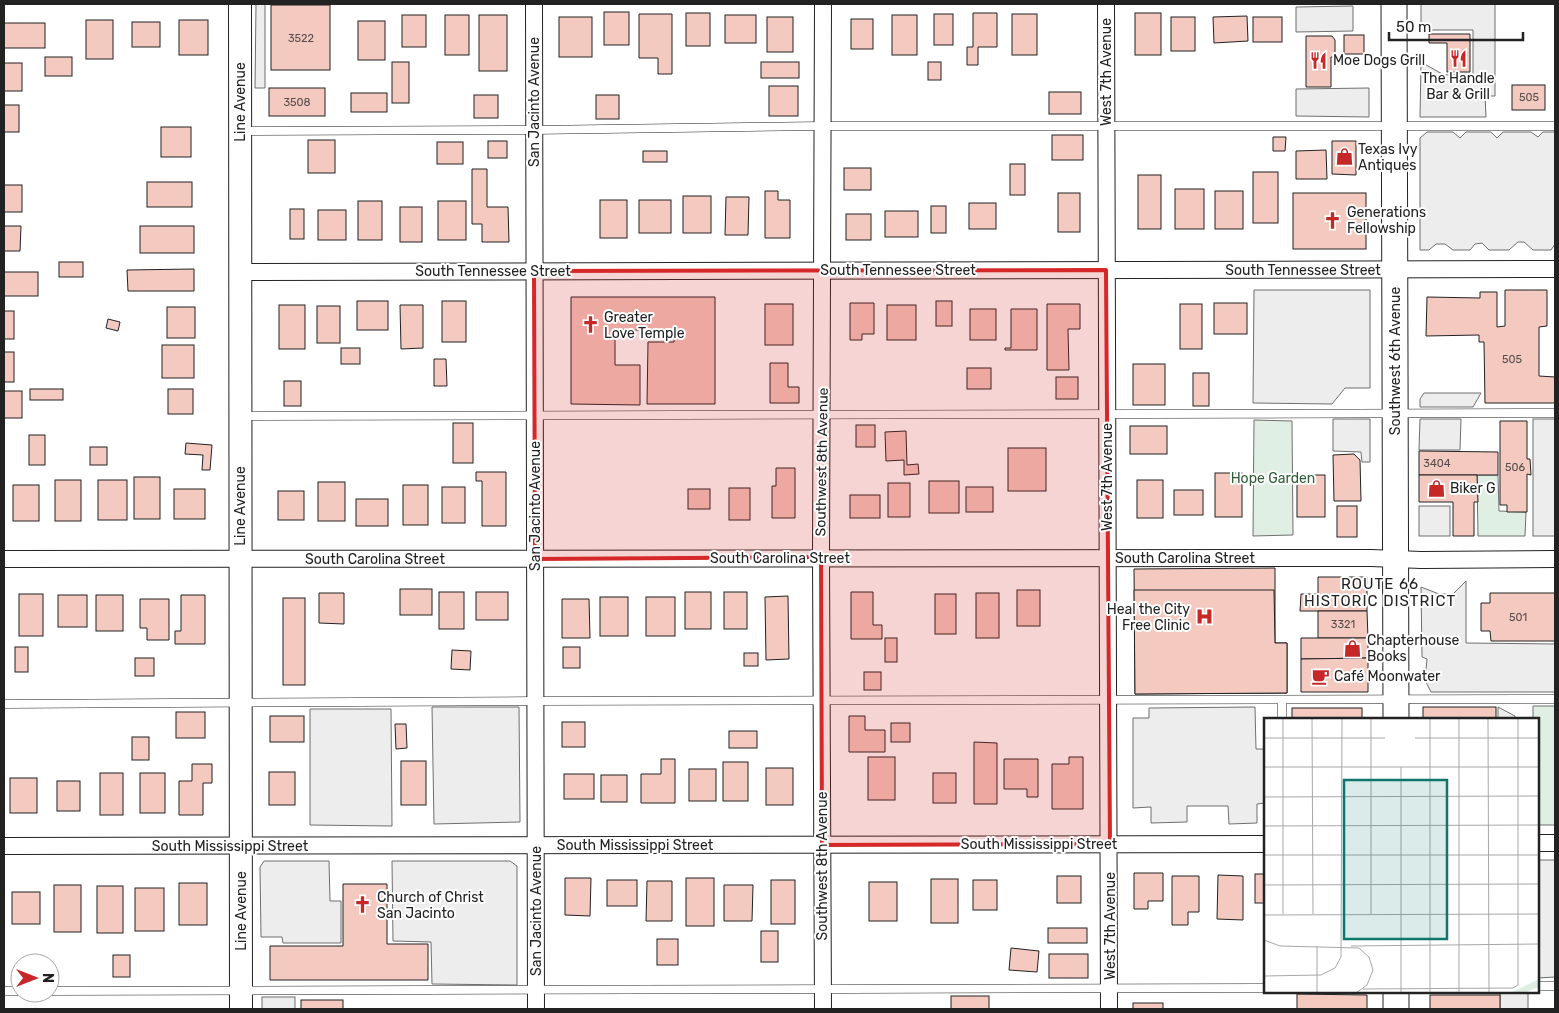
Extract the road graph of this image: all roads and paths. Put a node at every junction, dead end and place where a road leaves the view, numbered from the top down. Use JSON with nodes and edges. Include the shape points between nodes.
{"nodes":[{"id":1,"x":240,"y":4,"type":"edge"},
{"id":2,"x":534,"y":4,"type":"edge"},
{"id":3,"x":823,"y":4,"type":"edge"},
{"id":4,"x":1106,"y":4,"type":"edge"},
{"id":5,"x":1394,"y":4,"type":"edge"},
{"id":6,"x":823,"y":126,"type":"junction"},
{"id":7,"x":1106,"y":126,"type":"junction"},
{"id":8,"x":1555,"y":126,"type":"edge"},
{"id":9,"x":1394,"y":127,"type":"junction"},
{"id":10,"x":534,"y":130,"type":"junction"},
{"id":11,"x":240,"y":131,"type":"junction"},
{"id":12,"x":1395,"y":269,"type":"junction"},
{"id":13,"x":1555,"y":269,"type":"edge"},
{"id":14,"x":823,"y":270,"type":"junction"},
{"id":15,"x":1106,"y":270,"type":"junction"},
{"id":16,"x":534,"y":271,"type":"junction"},
{"id":17,"x":240,"y":272,"type":"junction"},
{"id":18,"x":1395,"y":413,"type":"junction"},
{"id":19,"x":1555,"y":413,"type":"edge"},
{"id":20,"x":1107,"y":414,"type":"junction"},
{"id":21,"x":822,"y":415,"type":"junction"},
{"id":22,"x":240,"y":416,"type":"junction"},
{"id":23,"x":534,"y":417,"type":"junction"},
{"id":24,"x":821,"y":557,"type":"junction"},
{"id":25,"x":1107,"y":558,"type":"junction"},
{"id":26,"x":4,"y":559,"type":"edge"},
{"id":27,"x":240,"y":559,"type":"junction"},
{"id":28,"x":535,"y":559,"type":"junction"},
{"id":29,"x":1395,"y":559,"type":"junction"},
{"id":30,"x":1555,"y":559,"type":"edge"},
{"id":31,"x":1555,"y":699,"type":"edge"},
{"id":32,"x":1109,"y":700,"type":"junction"},
{"id":33,"x":1282,"y":700,"type":"junction"},
{"id":34,"x":536,"y":701,"type":"junction"},
{"id":35,"x":823,"y":701,"type":"junction"},
{"id":36,"x":240,"y":702,"type":"junction"},
{"id":37,"x":4,"y":704,"type":"edge"},
{"id":38,"x":1396,"y":709,"type":"edge"},
{"id":39,"x":1282,"y":718,"type":"edge"},
{"id":40,"x":1539,"y":843,"type":"edge"},
{"id":41,"x":1555,"y":843,"type":"edge"},
{"id":42,"x":1110,"y":844,"type":"junction"},
{"id":43,"x":1264,"y":844,"type":"edge"},
{"id":44,"x":822,"y":845,"type":"junction"},
{"id":45,"x":4,"y":846,"type":"edge"},
{"id":46,"x":241,"y":846,"type":"junction"},
{"id":47,"x":536,"y":846,"type":"junction"},
{"id":48,"x":1539,"y":986,"type":"edge"},
{"id":49,"x":1555,"y":986,"type":"edge"},
{"id":50,"x":1109,"y":988,"type":"junction"},
{"id":51,"x":1264,"y":988,"type":"edge"},
{"id":52,"x":823,"y":989,"type":"junction"},
{"id":53,"x":536,"y":990,"type":"junction"},
{"id":54,"x":60,"y":991,"type":"edge"},
{"id":55,"x":1396,"y":993,"type":"edge"},
{"id":56,"x":241,"y":1000,"type":"edge"},
{"id":57,"x":536,"y":1009,"type":"edge"},
{"id":58,"x":823,"y":1009,"type":"edge"},
{"id":59,"x":1109,"y":1009,"type":"edge"},
{"id":60,"x":1396,"y":1009,"type":"edge"}],
"edges":[{"from":1,"to":11,"type":"main road","name":"Line Avenue"},
{"from":2,"to":10,"type":"street","name":"San Jacinto Avenue"},
{"from":3,"to":6,"type":"street","name":"Southwest 8th Avenue"},
{"from":4,"to":7,"type":"street","name":"West 7th Avenue"},
{"from":5,"to":9,"type":"main road","name":"Southwest 6th Avenue"},
{"from":6,"to":7,"type":"lane"},
{"from":6,"to":10,"type":"lane"},
{"from":6,"to":14,"type":"street","name":"Southwest 8th Avenue"},
{"from":7,"to":9,"type":"lane"},
{"from":7,"to":15,"type":"street","name":"West 7th Avenue"},
{"from":8,"to":9,"type":"lane"},
{"from":9,"to":12,"type":"main road","name":"Southwest 6th Avenue"},
{"from":10,"to":11,"type":"lane"},
{"from":10,"to":16,"type":"street","name":"San Jacinto Avenue"},
{"from":11,"to":17,"type":"main road","name":"Line Avenue"},
{"from":12,"to":13,"type":"street","name":"South Tennessee Street"},
{"from":12,"to":15,"type":"street","name":"South Tennessee Street"},
{"from":12,"to":18,"type":"main road","name":"Southwest 6th Avenue"},
{"from":14,"to":15,"type":"street","name":"South Tennessee Street"},
{"from":14,"to":16,"type":"street","name":"South Tennessee Street"},
{"from":14,"to":21,"type":"street","name":"Southwest 8th Avenue"},
{"from":15,"to":20,"type":"street","name":"West 7th Avenue"},
{"from":16,"to":17,"type":"street","name":"South Tennessee Street"},
{"from":16,"to":23,"type":"street","name":"San Jacinto Avenue"},
{"from":17,"to":22,"type":"main road","name":"Line Avenue"},
{"from":18,"to":19,"type":"lane"},
{"from":18,"to":20,"type":"lane"},
{"from":18,"to":29,"type":"main road","name":"Southwest 6th Avenue"},
{"from":20,"to":21,"type":"lane"},
{"from":20,"to":25,"type":"street","name":"West 7th Avenue"},
{"from":21,"to":23,"type":"lane"},
{"from":21,"to":24,"type":"street","name":"Southwest 8th Avenue"},
{"from":22,"to":23,"type":"lane"},
{"from":22,"to":27,"type":"main road","name":"Line Avenue"},
{"from":23,"to":28,"type":"street","name":"San Jacinto Avenue"},
{"from":24,"to":25,"type":"street","name":"South Carolina Street"},
{"from":24,"to":28,"type":"street","name":"South Carolina Street"},
{"from":24,"to":35,"type":"street","name":"Southwest 8th Avenue"},
{"from":25,"to":29,"type":"street","name":"South Carolina Street"},
{"from":25,"to":32,"type":"street","name":"West 7th Avenue"},
{"from":26,"to":27,"type":"street","name":"South Carolina Street"},
{"from":27,"to":28,"type":"street","name":"South Carolina Street"},
{"from":27,"to":36,"type":"main road","name":"Line Avenue"},
{"from":28,"to":34,"type":"street","name":"San Jacinto Avenue"},
{"from":29,"to":30,"type":"street","name":"South Carolina Street"},
{"from":29,"to":38,"type":"main road","name":"Southwest 6th Avenue"},
{"from":31,"to":38,"type":"lane"},
{"from":32,"to":33,"type":"lane"},
{"from":32,"to":35,"type":"lane"},
{"from":32,"to":42,"type":"street","name":"West 7th Avenue"},
{"from":33,"to":38,"type":"lane"},
{"from":33,"to":39,"type":"lane"},
{"from":34,"to":35,"type":"lane"},
{"from":34,"to":36,"type":"lane"},
{"from":34,"to":47,"type":"street","name":"San Jacinto Avenue"},
{"from":35,"to":44,"type":"street","name":"Southwest 8th Avenue"},
{"from":36,"to":37,"type":"lane"},
{"from":36,"to":46,"type":"main road","name":"Line Avenue"},
{"from":40,"to":41,"type":"street"},
{"from":42,"to":43,"type":"street","name":"South Mississippi Street"},
{"from":42,"to":44,"type":"street","name":"South Mississippi Street"},
{"from":42,"to":50,"type":"street","name":"West 7th Avenue"},
{"from":44,"to":47,"type":"street","name":"South Mississippi Street"},
{"from":44,"to":52,"type":"street","name":"Southwest 8th Avenue"},
{"from":45,"to":46,"type":"street","name":"South Mississippi Street"},
{"from":46,"to":47,"type":"street","name":"South Mississippi Street"},
{"from":46,"to":56,"type":"main road","name":"Line Avenue"},
{"from":47,"to":53,"type":"street","name":"San Jacinto Avenue"},
{"from":48,"to":49,"type":"lane"},
{"from":50,"to":51,"type":"lane"},
{"from":50,"to":52,"type":"lane"},
{"from":50,"to":59,"type":"street","name":"West 7th Avenue"},
{"from":52,"to":53,"type":"lane"},
{"from":52,"to":58,"type":"street","name":"Southwest 8th Avenue"},
{"from":53,"to":56,"type":"lane"},
{"from":53,"to":57,"type":"street","name":"San Jacinto Avenue"},
{"from":54,"to":56,"type":"lane"},
{"from":55,"to":60,"type":"main road"}]}
